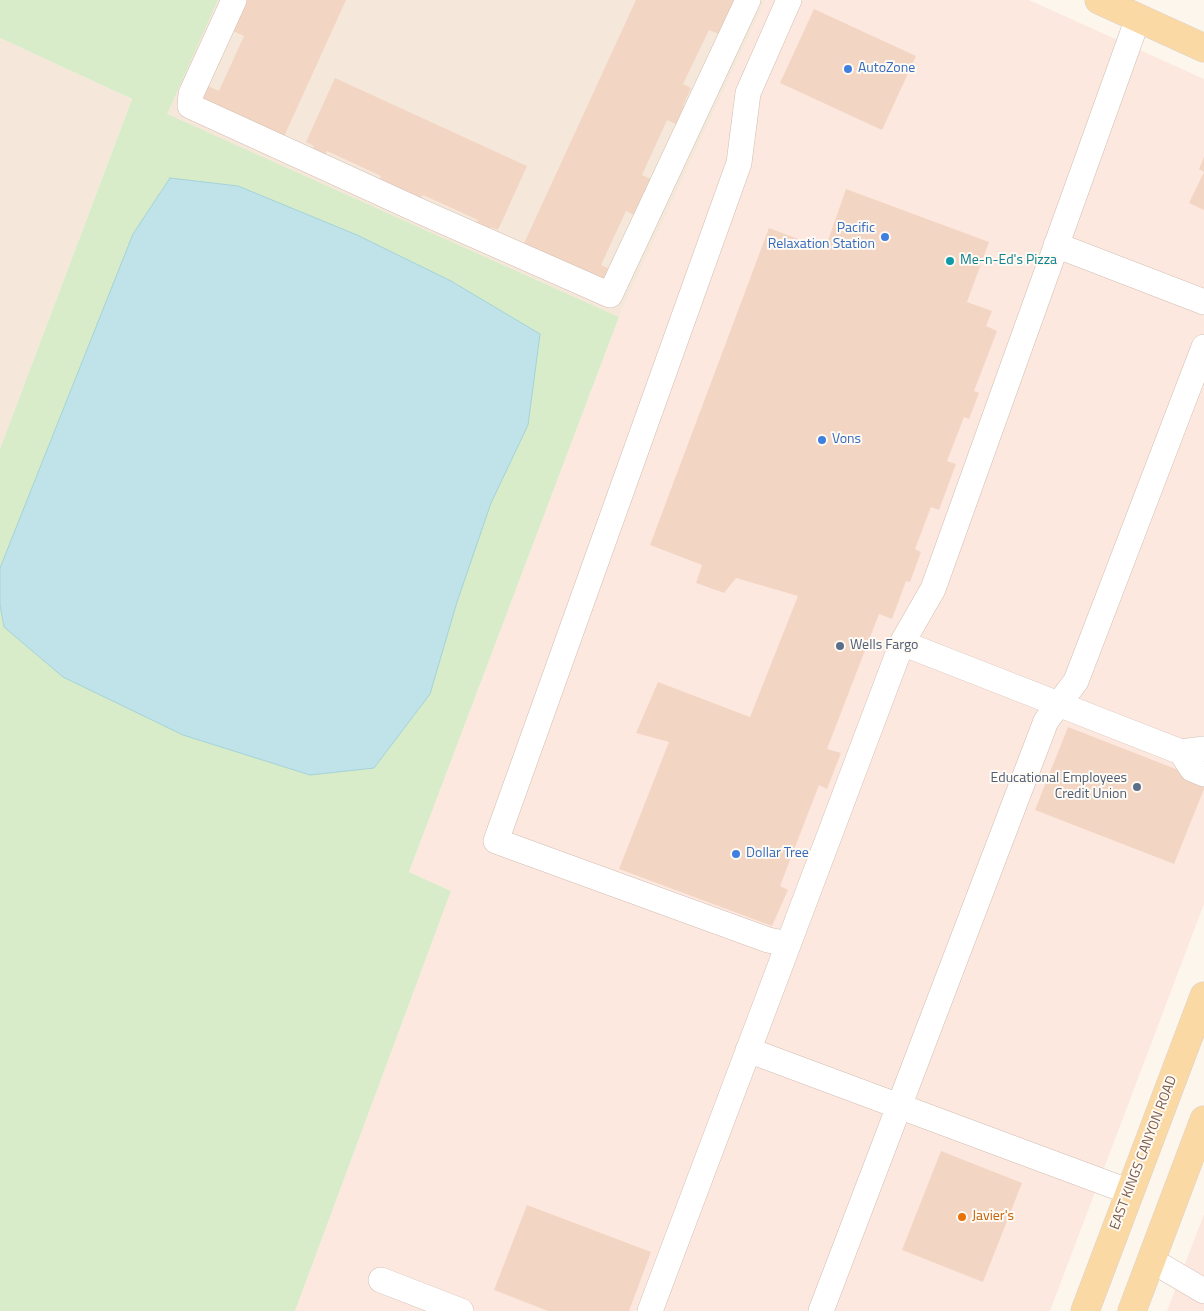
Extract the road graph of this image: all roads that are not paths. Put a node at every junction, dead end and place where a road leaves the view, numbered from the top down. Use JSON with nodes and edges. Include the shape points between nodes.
{"nodes":[{"id":1,"x":234,"y":0,"type":"edge"},
{"id":2,"x":748,"y":0,"type":"edge"},
{"id":3,"x":789,"y":0,"type":"edge"},
{"id":4,"x":1099,"y":0,"type":"edge"},
{"id":5,"x":1138,"y":18,"type":"junction"},
{"id":6,"x":1204,"y":48,"type":"edge"},
{"id":7,"x":1056,"y":245,"type":"junction"},
{"id":8,"x":1204,"y":302,"type":"edge"},
{"id":9,"x":1204,"y":348,"type":"edge"},
{"id":10,"x":902,"y":643,"type":"junction"},
{"id":11,"x":1059,"y":705,"type":"junction"},
{"id":12,"x":1193,"y":751,"type":"edge"},
{"id":13,"x":1204,"y":774,"type":"edge"},
{"id":14,"x":788,"y":944,"type":"junction"},
{"id":15,"x":1204,"y":996,"type":"edge"},
{"id":16,"x":748,"y":1050,"type":"junction"},
{"id":17,"x":899,"y":1106,"type":"junction"},
{"id":18,"x":1204,"y":1120,"type":"edge"},
{"id":19,"x":1130,"y":1192,"type":"junction"},
{"id":20,"x":1151,"y":1260,"type":"junction"},
{"id":21,"x":380,"y":1280,"type":"dead end"},
{"id":22,"x":1204,"y":1291,"type":"edge"},
{"id":23,"x":461,"y":1311,"type":"edge"},
{"id":24,"x":650,"y":1311,"type":"edge"},
{"id":25,"x":821,"y":1311,"type":"edge"},
{"id":26,"x":1085,"y":1311,"type":"edge"},
{"id":27,"x":1132,"y":1311,"type":"edge"}],
"edges":[{"from":1,"to":2,"type":"lane","via":[[190,94],[190,106],[610,295]]},
{"from":3,"to":14,"type":"lane","via":[[748,93],[738,163],[496,841],[768,940]]},
{"from":4,"to":5,"type":"main road"},
{"from":5,"to":6,"type":"main road"},
{"from":5,"to":7,"type":"lane"},
{"from":7,"to":8,"type":"lane"},
{"from":7,"to":10,"type":"lane","via":[[933,589]]},
{"from":9,"to":11,"type":"lane","via":[[1076,681]]},
{"from":10,"to":11,"type":"lane"},
{"from":10,"to":14,"type":"lane"},
{"from":11,"to":12,"type":"lane"},
{"from":11,"to":17,"type":"lane","via":[[1046,722]]},
{"from":12,"to":13,"type":"lane","via":[[1192,769]]},
{"from":14,"to":16,"type":"lane"},
{"from":15,"to":19,"type":"main road","name":"EAST KINGS CANYON ROAD"},
{"from":16,"to":17,"type":"lane"},
{"from":16,"to":24,"type":"lane"},
{"from":17,"to":19,"type":"lane"},
{"from":17,"to":25,"type":"lane"},
{"from":18,"to":20,"type":"main road"},
{"from":19,"to":26,"type":"main road","name":"EAST KINGS CANYON ROAD"},
{"from":20,"to":22,"type":"lane"},
{"from":20,"to":27,"type":"main road"},
{"from":21,"to":23,"type":"lane"}]}
